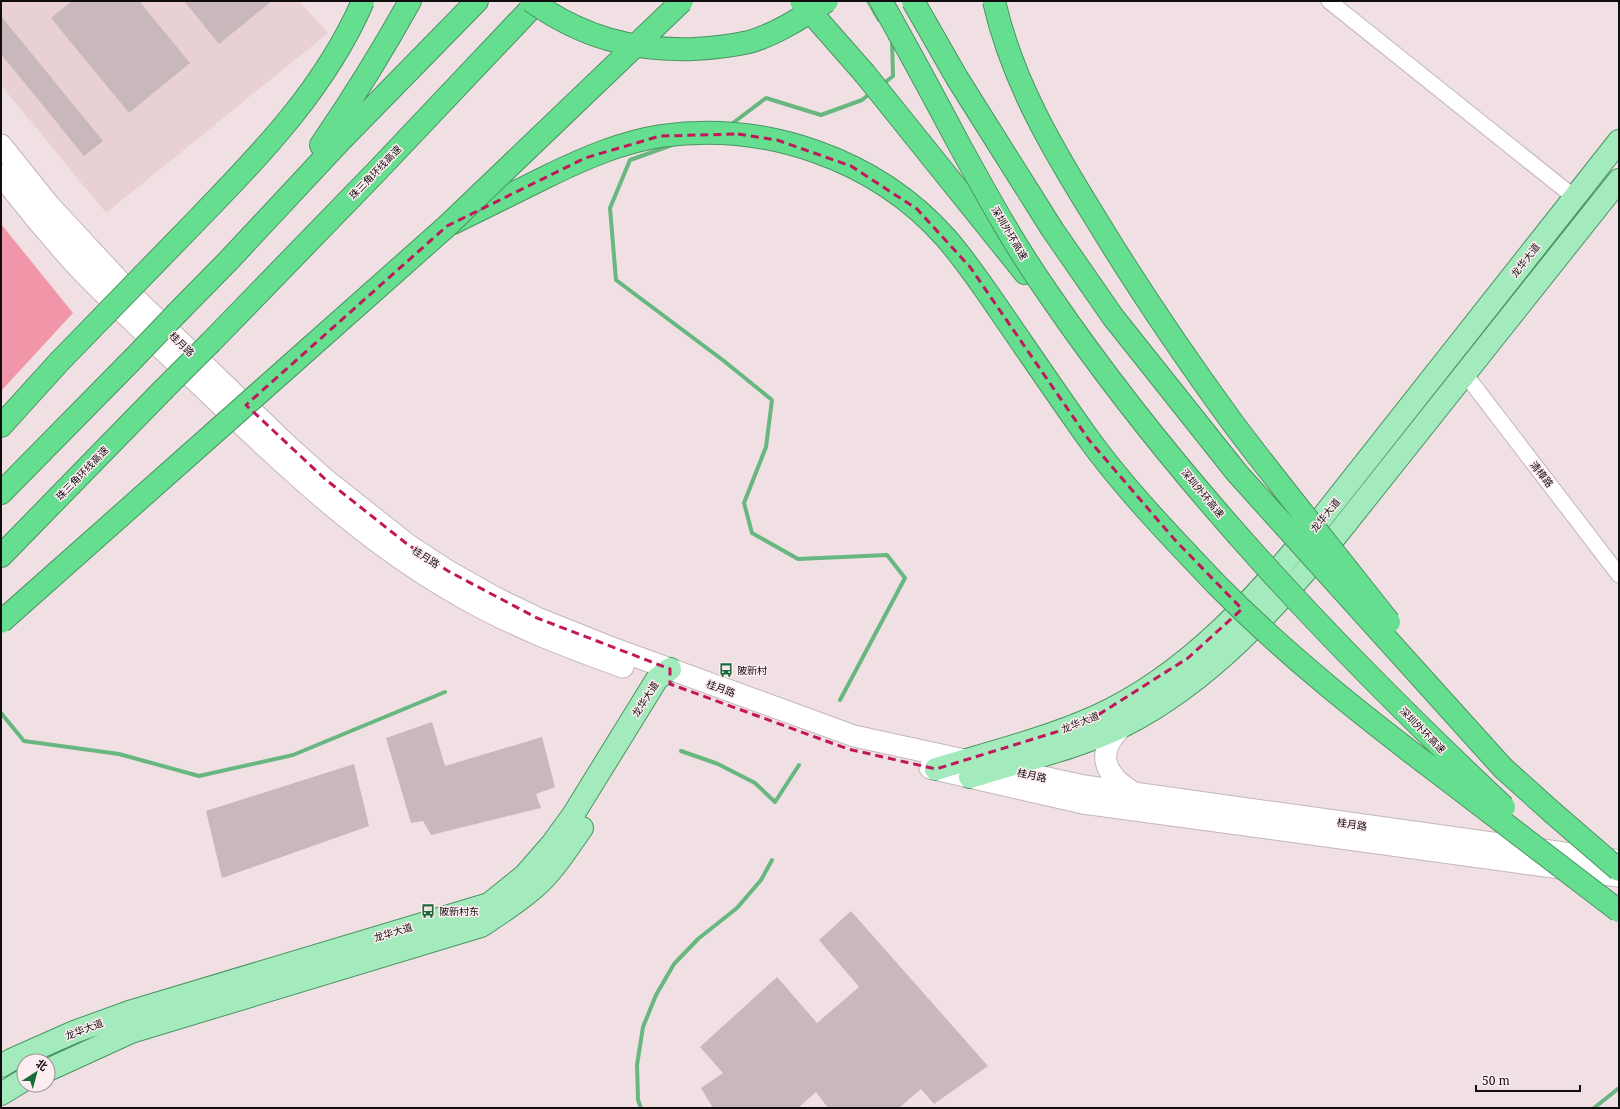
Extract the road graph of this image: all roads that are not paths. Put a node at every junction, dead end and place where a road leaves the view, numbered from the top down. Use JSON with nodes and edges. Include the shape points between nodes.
{"nodes":[{"id":1,"x":363,"y":1,"type":"edge"},
{"id":2,"x":410,"y":1,"type":"edge"},
{"id":3,"x":477,"y":1,"type":"edge"},
{"id":4,"x":531,"y":1,"type":"edge"},
{"id":5,"x":538,"y":1,"type":"edge"},
{"id":6,"x":682,"y":1,"type":"edge"},
{"id":7,"x":801,"y":1,"type":"edge"},
{"id":8,"x":826,"y":1,"type":"edge"},
{"id":9,"x":881,"y":1,"type":"edge"},
{"id":10,"x":913,"y":1,"type":"edge"},
{"id":11,"x":994,"y":1,"type":"edge"},
{"id":12,"x":1329,"y":1,"type":"edge"},
{"id":13,"x":1619,"y":140,"type":"edge"},
{"id":14,"x":1,"y":145,"type":"edge"},
{"id":15,"x":1,"y":175,"type":"edge"},
{"id":16,"x":1619,"y":180,"type":"edge"},
{"id":17,"x":1574,"y":197,"type":"junction"},
{"id":18,"x":447,"y":226,"type":"junction"},
{"id":19,"x":256,"y":230,"type":"junction"},
{"id":20,"x":1465,"y":374,"type":"junction"},
{"id":21,"x":1107,"y":376,"type":"junction"},
{"id":22,"x":1,"y":426,"type":"edge"},
{"id":23,"x":1,"y":493,"type":"edge"},
{"id":24,"x":1,"y":556,"type":"edge"},
{"id":25,"x":1619,"y":574,"type":"edge"},
{"id":26,"x":1,"y":622,"type":"edge"},
{"id":27,"x":666,"y":678,"type":"junction"},
{"id":28,"x":1124,"y":725,"type":"junction"},
{"id":29,"x":999,"y":768,"type":"junction"},
{"id":30,"x":1504,"y":768,"type":"junction"},
{"id":31,"x":936,"y":769,"type":"joint"},
{"id":32,"x":967,"y":769,"type":"junction"},
{"id":33,"x":1135,"y":793,"type":"junction"},
{"id":34,"x":1619,"y":861,"type":"edge"},
{"id":35,"x":1619,"y":870,"type":"edge"},
{"id":36,"x":1619,"y":876,"type":"edge"},
{"id":37,"x":1619,"y":910,"type":"edge"},
{"id":38,"x":1,"y":1066,"type":"edge"},
{"id":39,"x":56,"y":1066,"type":"edge"},
{"id":40,"x":16,"y":1085,"type":"edge"},
{"id":41,"x":1,"y":1094,"type":"edge"}],
"edges":[{"from":1,"to":22,"type":"highway","bridge":true,"via":[[338,50],[285,125]]},
{"from":2,"to":19,"type":"highway","via":[[347,107]]},
{"from":3,"to":19,"type":"highway","via":[[342,138]]},
{"from":4,"to":8,"type":"highway","bridge":true,"via":[[574,27],[606,39],[634,46],[675,49],[716,48],[749,42],[789,25]]},
{"from":5,"to":24,"type":"highway","name":"珠三角环线高速","bridge":true,"via":[[211,342]]},
{"from":6,"to":18,"type":"highway","bridge":true},
{"from":7,"to":21,"type":"highway","bridge":true,"via":[[870,80]]},
{"from":9,"to":21,"type":"highway","name":"深圳外环高速","bridge":true,"via":[[1005,227],[1049,295]]},
{"from":10,"to":30,"type":"highway","bridge":true,"via":[[1009,162],[1113,317],[1237,473]]},
{"from":11,"to":30,"type":"highway","bridge":true,"via":[[1012,63],[1033,110],[1058,158],[1134,282],[1236,426]]},
{"from":12,"to":17,"type":"street"},
{"from":13,"to":17,"type":"main road","name":"龙华大道"},
{"from":14,"to":27,"type":"main road","name":"桂月路","via":[[49,205],[136,300],[285,443],[369,515],[448,571],[494,597],[595,641]]},
{"from":15,"to":27,"type":"main road","name":"桂月路","via":[[76,265],[123,313],[295,475],[384,547],[460,596],[498,616],[583,653]]},
{"from":16,"to":20,"type":"main road","name":"龙华大道"},
{"from":17,"to":32,"type":"main road","name":"龙华大道","via":[[1320,520],[1287,560],[1221,630],[1154,683],[1098,715]]},
{"from":18,"to":26,"type":"highway","bridge":true},
{"from":18,"to":37,"type":"highway","bridge":true,"via":[[585,158],[622,145],[660,136],[738,134],[777,140],[815,151],[851,166],[917,209],[950,243],[970,267],[1090,440],[1165,529],[1220,588],[1267,633],[1367,718]]},
{"from":19,"to":23,"type":"highway","bridge":true},
{"from":20,"to":25,"type":"street","name":"清樟路"},
{"from":20,"to":28,"type":"main road","name":"龙华大道","via":[[1336,536],[1250,632],[1190,684]]},
{"from":21,"to":37,"type":"highway","name":"深圳外环高速","bridge":true,"via":[[1209,501],[1277,579],[1368,675],[1504,808]]},
{"from":27,"to":31,"type":"main road","name":"桂月路","via":[[848,749]]},
{"from":27,"to":32,"type":"main road","name":"桂月路"},
{"from":27,"to":38,"type":"main road","name":"龙华大道","via":[[552,844],[525,875],[489,904],[129,1012],[74,1032]]},
{"from":27,"to":39,"type":"main road","name":"龙华大道","via":[[587,821],[562,856],[535,887],[509,909],[481,926],[131,1032]]},
{"from":28,"to":29,"type":"main road","name":"龙华大道","via":[[1093,738]]},
{"from":28,"to":33,"type":"main road","via":[[1105,751],[1106,764],[1124,787]]},
{"from":29,"to":32,"type":"main road","name":"龙华大道"},
{"from":29,"to":33,"type":"main road","name":"桂月路","via":[[1084,786]]},
{"from":30,"to":35,"type":"highway","bridge":true},
{"from":31,"to":32,"type":"main road","name":"龙华大道"},
{"from":32,"to":36,"type":"main road","name":"桂月路","via":[[1083,802]]},
{"from":33,"to":34,"type":"main road","name":"桂月路"},
{"from":40,"to":41,"type":"main road"}]}
